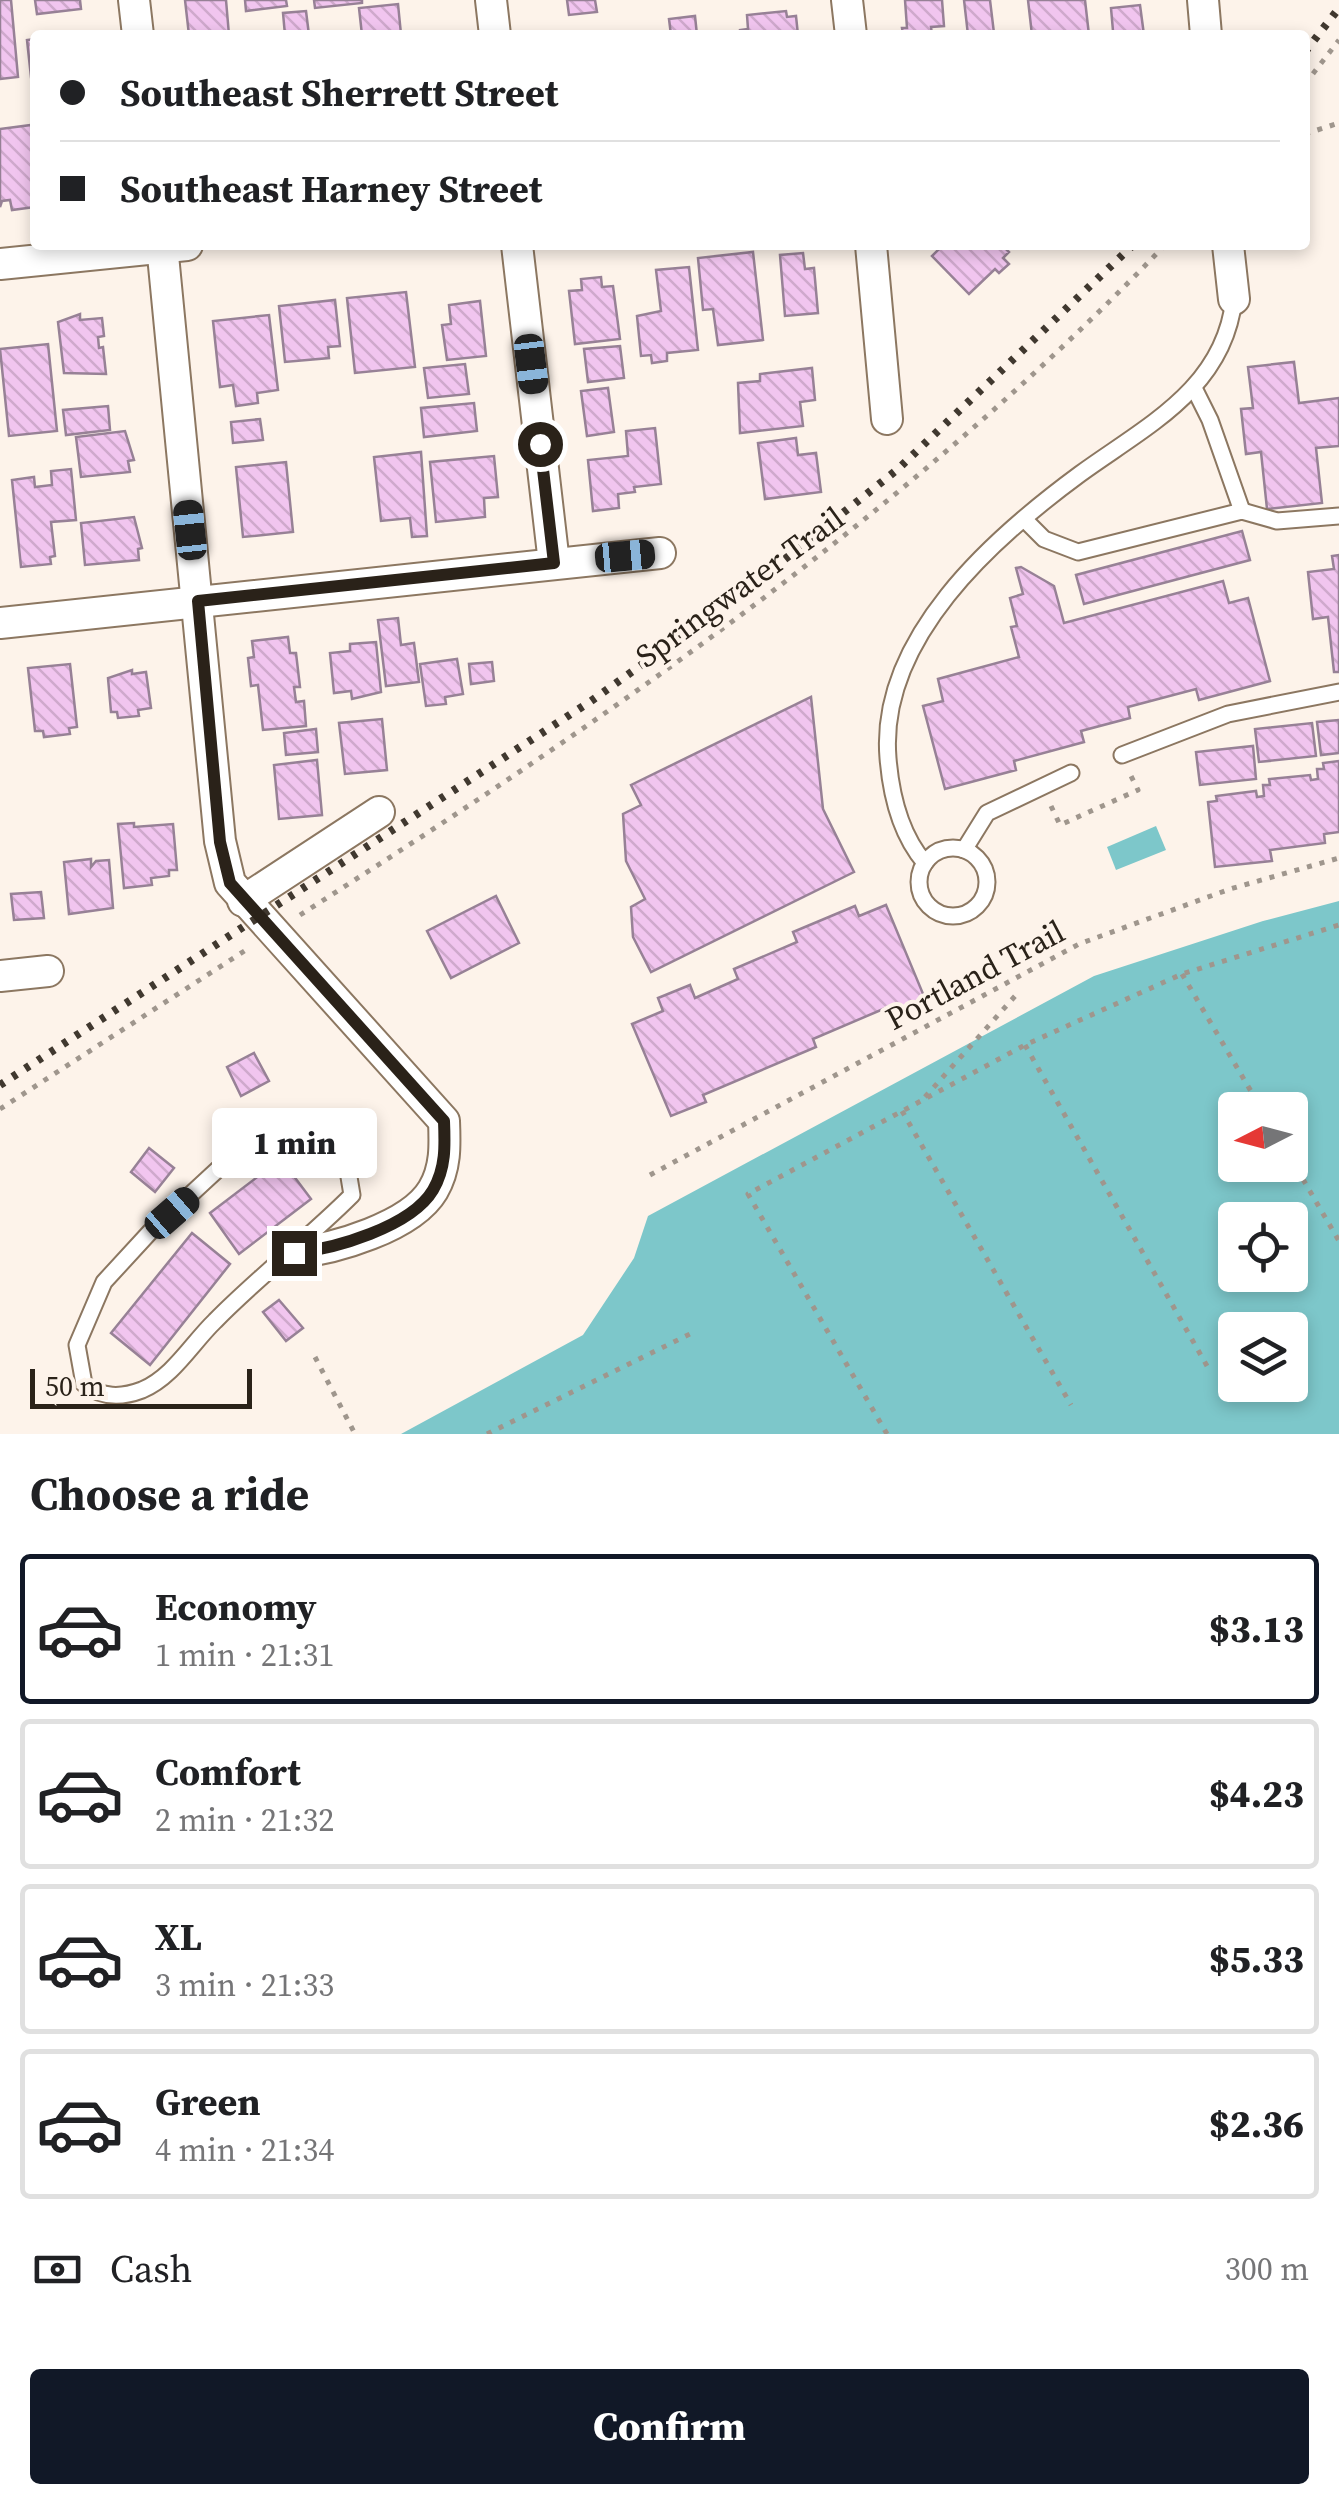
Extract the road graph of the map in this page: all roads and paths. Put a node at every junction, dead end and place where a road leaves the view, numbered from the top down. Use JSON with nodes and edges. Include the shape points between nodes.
{"nodes":[{"id":1,"x":134,"y":0,"type":"edge"},
{"id":2,"x":491,"y":0,"type":"edge"},
{"id":3,"x":847,"y":0,"type":"edge"},
{"id":4,"x":1203,"y":0,"type":"edge"},
{"id":5,"x":137,"y":30,"type":"edge"},
{"id":6,"x":494,"y":30,"type":"edge"},
{"id":7,"x":850,"y":30,"type":"edge"},
{"id":8,"x":1206,"y":30,"type":"edge"},
{"id":9,"x":1339,"y":40,"type":"edge"},
{"id":10,"x":1310,"y":78,"type":"edge"},
{"id":11,"x":1339,"y":123,"type":"edge"},
{"id":12,"x":1310,"y":132,"type":"edge"},
{"id":13,"x":132,"y":250,"type":"edge"},
{"id":14,"x":170,"y":250,"type":"edge"},
{"id":15,"x":518,"y":250,"type":"edge"},
{"id":16,"x":871,"y":250,"type":"edge"},
{"id":17,"x":1159,"y":250,"type":"edge"},
{"id":18,"x":1229,"y":250,"type":"edge"},
{"id":19,"x":0,"y":264,"type":"edge"},
{"id":20,"x":1234,"y":300,"type":"joint"},
{"id":21,"x":1194,"y":388,"type":"junction"},
{"id":22,"x":887,"y":419,"type":"dead end"},
{"id":23,"x":1242,"y":511,"type":"junction"},
{"id":24,"x":1339,"y":516,"type":"edge"},
{"id":25,"x":1024,"y":519,"type":"junction"},
{"id":26,"x":660,"y":554,"type":"dead end"},
{"id":27,"x":554,"y":563,"type":"junction"},
{"id":28,"x":198,"y":601,"type":"junction"},
{"id":29,"x":0,"y":623,"type":"edge"},
{"id":30,"x":1339,"y":692,"type":"edge"},
{"id":31,"x":1122,"y":756,"type":"joint"},
{"id":32,"x":1071,"y":773,"type":"dead end"},
{"id":33,"x":1041,"y":786,"type":"junction"},
{"id":34,"x":379,"y":812,"type":"dead end"},
{"id":35,"x":964,"y":850,"type":"junction"},
{"id":36,"x":1339,"y":858,"type":"edge"},
{"id":37,"x":925,"y":862,"type":"junction"},
{"id":38,"x":242,"y":901,"type":"junction"},
{"id":39,"x":302,"y":914,"type":"dead end"},
{"id":40,"x":1339,"y":925,"type":"edge"},
{"id":41,"x":238,"y":954,"type":"dead end"},
{"id":42,"x":48,"y":971,"type":"dead end"},
{"id":43,"x":1182,"y":974,"type":"junction"},
{"id":44,"x":0,"y":976,"type":"edge"},
{"id":45,"x":1016,"y":995,"type":"dead end"},
{"id":46,"x":1026,"y":1046,"type":"junction"},
{"id":47,"x":1251,"y":1092,"type":"edge"},
{"id":48,"x":923,"y":1100,"type":"junction"},
{"id":49,"x":0,"y":1109,"type":"edge"},
{"id":50,"x":902,"y":1111,"type":"junction"},
{"id":51,"x":650,"y":1175,"type":"dead end"},
{"id":52,"x":1304,"y":1182,"type":"edge"},
{"id":53,"x":1339,"y":1241,"type":"edge"},
{"id":54,"x":294,"y":1253,"type":"junction"},
{"id":55,"x":690,"y":1334,"type":"dead end"},
{"id":56,"x":315,"y":1357,"type":"dead end"},
{"id":57,"x":1211,"y":1373,"type":"dead end"},
{"id":58,"x":1071,"y":1405,"type":"dead end"},
{"id":59,"x":355,"y":1434,"type":"edge"},
{"id":60,"x":487,"y":1434,"type":"edge"},
{"id":61,"x":886,"y":1434,"type":"edge"}],
"edges":[{"from":1,"to":5,"type":"street"},
{"from":2,"to":6,"type":"street"},
{"from":3,"to":7,"type":"street"},
{"from":4,"to":8,"type":"street"},
{"from":9,"to":10,"type":"path"},
{"from":11,"to":12,"type":"path"},
{"from":13,"to":19,"type":"street"},
{"from":14,"to":28,"type":"street"},
{"from":15,"to":27,"type":"street"},
{"from":16,"to":22,"type":"street"},
{"from":17,"to":39,"type":"path","name":"Springwater Trail","via":[[1004,404],[781,589]]},
{"from":18,"to":20,"type":"street"},
{"from":20,"to":21,"type":"lane","via":[[1231,329]]},
{"from":21,"to":23,"type":"lane"},
{"from":21,"to":25,"type":"lane","via":[[1172,412]]},
{"from":23,"to":24,"type":"lane","via":[[1277,521]]},
{"from":23,"to":25,"type":"lane","via":[[1078,552],[1044,539]]},
{"from":25,"to":37,"type":"lane","via":[[924,627],[900,674],[886,732],[890,783],[906,836]]},
{"from":26,"to":27,"type":"street"},
{"from":27,"to":28,"type":"street"},
{"from":28,"to":29,"type":"street"},
{"from":28,"to":38,"type":"street","via":[[220,842]]},
{"from":30,"to":31,"type":"lane","via":[[1228,714]]},
{"from":31,"to":33,"type":"path","via":[[1138,790],[1060,825]]},
{"from":32,"to":33,"type":"lane"},
{"from":33,"to":35,"type":"lane","via":[[986,812]]},
{"from":34,"to":38,"type":"street"},
{"from":35,"to":37,"type":"lane","via":[[942,849]]},
{"from":35,"to":37,"type":"lane","via":[[980,859],[988,884],[977,908],[965,915],[939,914],[928,906],[919,880]]},
{"from":36,"to":51,"type":"path","name":"Portland Trail","via":[[1079,944]]},
{"from":38,"to":54,"type":"street","via":[[444,1121],[446,1153],[432,1192],[384,1229],[333,1249]]},
{"from":40,"to":43,"type":"path"},
{"from":41,"to":49,"type":"path"},
{"from":42,"to":44,"type":"street"},
{"from":43,"to":46,"type":"path"},
{"from":43,"to":47,"type":"path"},
{"from":45,"to":48,"type":"path"},
{"from":46,"to":48,"type":"path"},
{"from":46,"to":57,"type":"path"},
{"from":48,"to":50,"type":"path"},
{"from":50,"to":58,"type":"path"},
{"from":50,"to":61,"type":"path","via":[[748,1194]]},
{"from":52,"to":53,"type":"path"},
{"from":54,"to":54,"type":"lane","via":[[144,1389],[116,1396],[96,1394],[84,1384],[76,1345],[104,1282],[229,1159],[292,1142],[325,1146],[347,1165],[352,1195]]},
{"from":55,"to":60,"type":"path"},
{"from":56,"to":59,"type":"path"}]}
